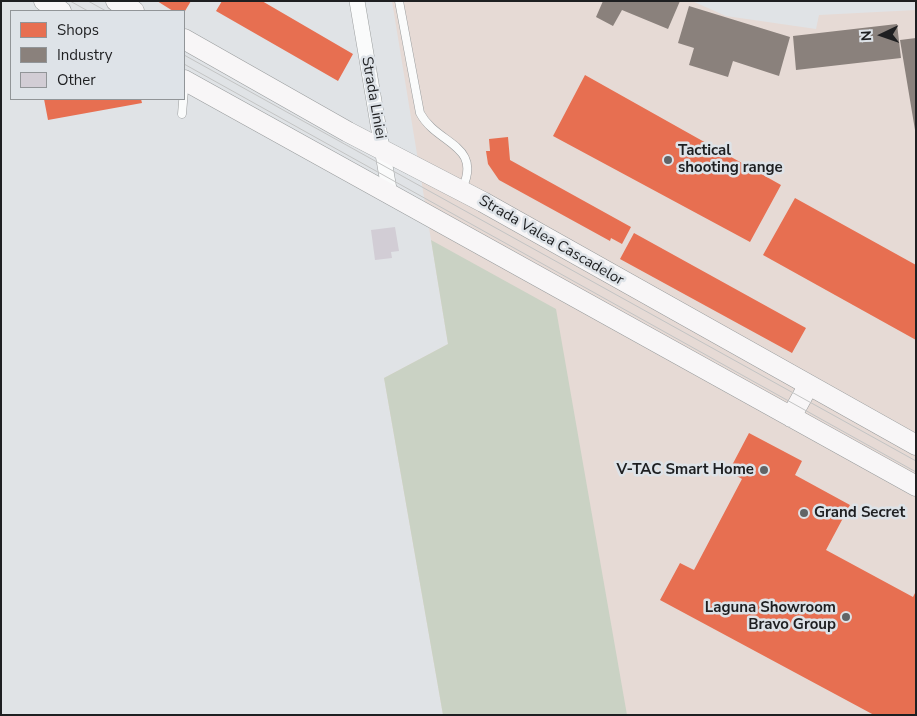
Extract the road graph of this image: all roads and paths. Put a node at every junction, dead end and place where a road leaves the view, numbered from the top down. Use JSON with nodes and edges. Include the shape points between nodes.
{"nodes":[{"id":1,"x":44,"y":1,"type":"edge"},
{"id":2,"x":116,"y":1,"type":"edge"},
{"id":3,"x":357,"y":1,"type":"edge"},
{"id":4,"x":399,"y":1,"type":"edge"},
{"id":5,"x":59,"y":10,"type":"edge"},
{"id":6,"x":132,"y":10,"type":"edge"},
{"id":7,"x":185,"y":40,"type":"edge"},
{"id":8,"x":185,"y":81,"type":"edge"},
{"id":9,"x":183,"y":100,"type":"edge"},
{"id":10,"x":182,"y":114,"type":"dead end"},
{"id":11,"x":382,"y":150,"type":"junction"},
{"id":12,"x":461,"y":191,"type":"junction"},
{"id":13,"x":390,"y":195,"type":"junction"},
{"id":14,"x":808,"y":386,"type":"junction"},
{"id":15,"x":791,"y":417,"type":"junction"},
{"id":16,"x":916,"y":446,"type":"edge"},
{"id":17,"x":916,"y":486,"type":"edge"}],
"edges":[{"from":1,"to":5,"type":"main road"},
{"from":2,"to":6,"type":"main road"},
{"from":3,"to":11,"type":"street","name":"Strada Liniei"},
{"from":4,"to":12,"type":"lane","via":[[420,113],[426,124],[464,153],[467,160],[467,178]]},
{"from":7,"to":11,"type":"main road","name":"Strada Valea Cascadelor"},
{"from":8,"to":13,"type":"main road"},
{"from":9,"to":10,"type":"lane"},
{"from":11,"to":12,"type":"main road","name":"Strada Valea Cascadelor"},
{"from":11,"to":13,"type":"street","name":"Strada Liniei"},
{"from":12,"to":14,"type":"main road","name":"Strada Valea Cascadelor"},
{"from":13,"to":15,"type":"main road"},
{"from":14,"to":15,"type":"main road"},
{"from":14,"to":16,"type":"main road","name":"Strada Valea Cascadelor"},
{"from":15,"to":17,"type":"main road"}]}
